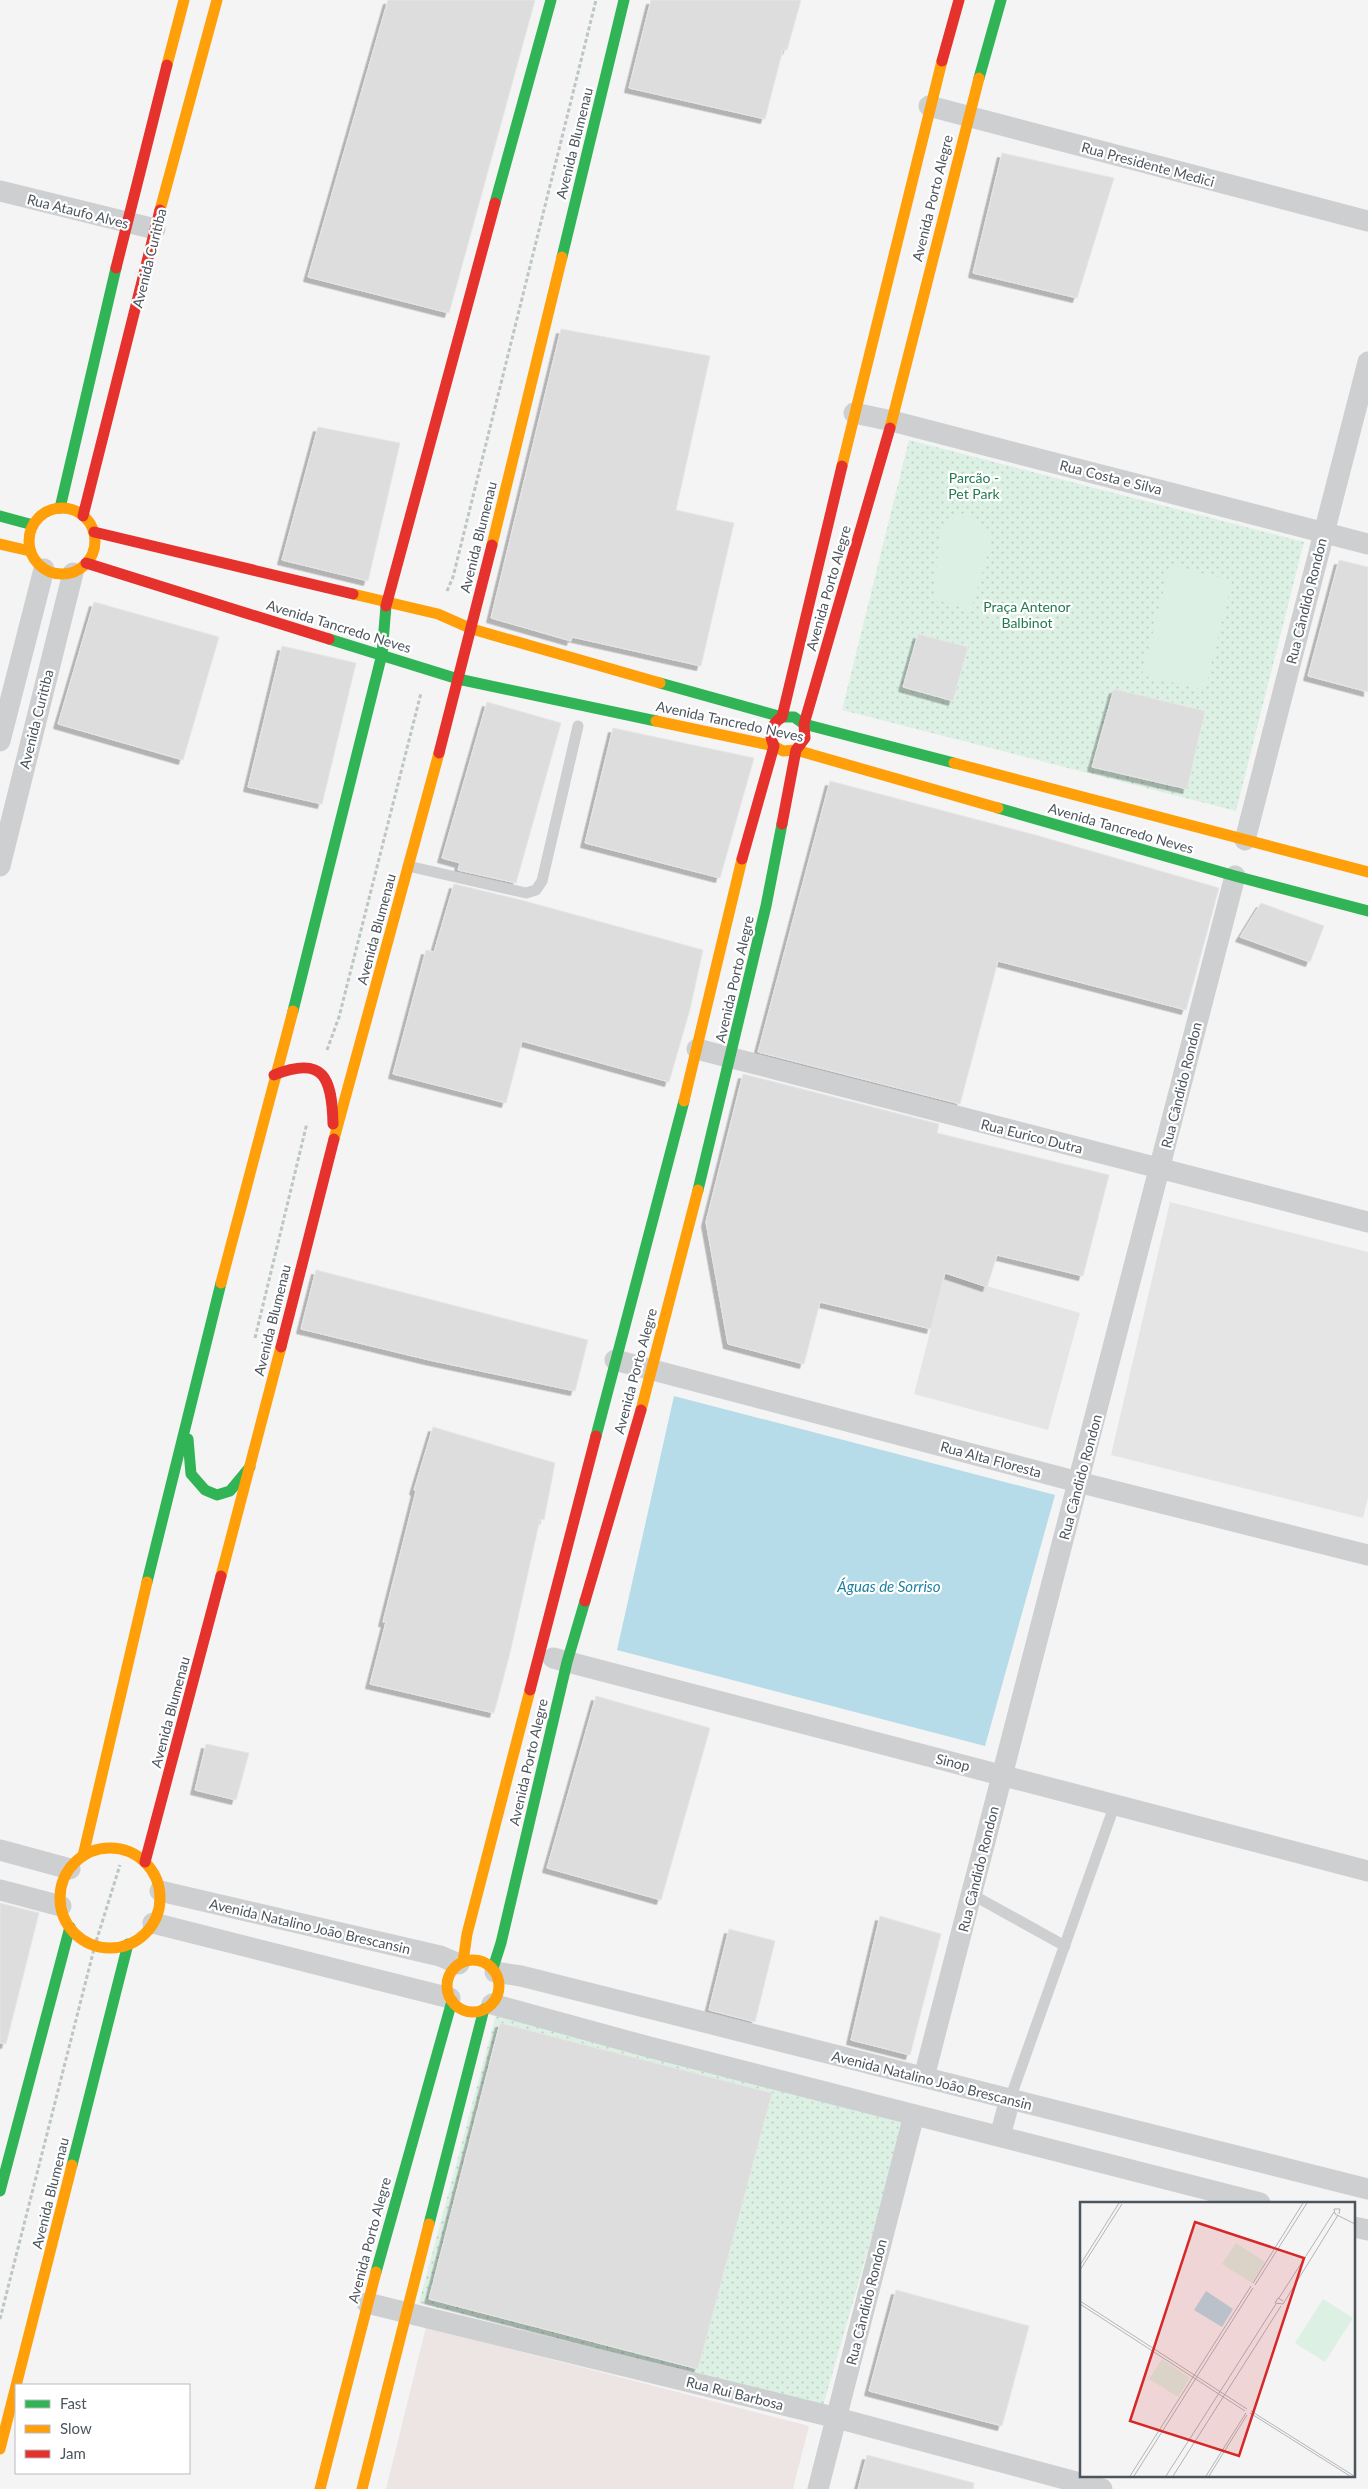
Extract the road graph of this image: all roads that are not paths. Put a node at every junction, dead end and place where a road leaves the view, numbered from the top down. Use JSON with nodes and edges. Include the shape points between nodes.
{"nodes":[{"id":1,"x":184,"y":0,"type":"edge"},
{"id":2,"x":217,"y":0,"type":"edge"},
{"id":3,"x":551,"y":0,"type":"edge"},
{"id":4,"x":624,"y":0,"type":"edge"},
{"id":5,"x":959,"y":0,"type":"edge"},
{"id":6,"x":1001,"y":0,"type":"edge"},
{"id":7,"x":929,"y":106,"type":"junction"},
{"id":8,"x":968,"y":118,"type":"junction"},
{"id":9,"x":0,"y":192,"type":"edge"},
{"id":10,"x":1368,"y":221,"type":"edge"},
{"id":11,"x":126,"y":223,"type":"junction"},
{"id":12,"x":156,"y":230,"type":"junction"},
{"id":13,"x":1368,"y":362,"type":"edge"},
{"id":14,"x":854,"y":413,"type":"junction"},
{"id":15,"x":892,"y":421,"type":"junction"},
{"id":16,"x":60,"y":508,"type":"junction"},
{"id":17,"x":0,"y":516,"type":"edge"},
{"id":18,"x":84,"y":516,"type":"junction"},
{"id":19,"x":33,"y":525,"type":"junction"},
{"id":20,"x":94,"y":532,"type":"junction"},
{"id":21,"x":1324,"y":532,"type":"junction"},
{"id":22,"x":0,"y":544,"type":"edge"},
{"id":23,"x":1368,"y":544,"type":"edge"},
{"id":24,"x":30,"y":551,"type":"junction"},
{"id":25,"x":80,"y":568,"type":"junction"},
{"id":26,"x":44,"y":569,"type":"junction"},
{"id":27,"x":386,"y":603,"type":"junction"},
{"id":28,"x":472,"y":628,"type":"junction"},
{"id":29,"x":382,"y":654,"type":"junction"},
{"id":30,"x":458,"y":679,"type":"junction"},
{"id":31,"x":782,"y":717,"type":"junction"},
{"id":32,"x":804,"y":724,"type":"junction"},
{"id":33,"x":578,"y":726,"type":"dead end"},
{"id":34,"x":0,"y":741,"type":"edge"},
{"id":35,"x":774,"y":746,"type":"junction"},
{"id":36,"x":796,"y":750,"type":"junction"},
{"id":37,"x":1245,"y":840,"type":"junction"},
{"id":38,"x":0,"y":866,"type":"edge"},
{"id":39,"x":408,"y":866,"type":"junction"},
{"id":40,"x":1368,"y":872,"type":"edge"},
{"id":41,"x":1235,"y":876,"type":"junction"},
{"id":42,"x":1368,"y":911,"type":"edge"},
{"id":43,"x":694,"y":996,"type":"dead end"},
{"id":44,"x":708,"y":1000,"type":"junction"},
{"id":45,"x":692,"y":1048,"type":"junction"},
{"id":46,"x":731,"y":1058,"type":"junction"},
{"id":47,"x":274,"y":1075,"type":"junction"},
{"id":48,"x":332,"y":1146,"type":"junction"},
{"id":49,"x":1160,"y":1168,"type":"junction"},
{"id":50,"x":1368,"y":1222,"type":"edge"},
{"id":51,"x":615,"y":1360,"type":"junction"},
{"id":52,"x":652,"y":1370,"type":"junction"},
{"id":53,"x":186,"y":1417,"type":"junction"},
{"id":54,"x":250,"y":1466,"type":"junction"},
{"id":55,"x":1078,"y":1482,"type":"junction"},
{"id":56,"x":1368,"y":1555,"type":"edge"},
{"id":57,"x":538,"y":1654,"type":"junction"},
{"id":58,"x":567,"y":1662,"type":"junction"},
{"id":59,"x":1002,"y":1775,"type":"junction"},
{"id":60,"x":1116,"y":1804,"type":"junction"},
{"id":61,"x":0,"y":1850,"type":"edge"},
{"id":62,"x":76,"y":1862,"type":"junction"},
{"id":63,"x":145,"y":1862,"type":"junction"},
{"id":64,"x":1368,"y":1871,"type":"edge"},
{"id":65,"x":0,"y":1890,"type":"edge"},
{"id":66,"x":160,"y":1891,"type":"junction"},
{"id":67,"x":971,"y":1894,"type":"junction"},
{"id":68,"x":61,"y":1906,"type":"junction"},
{"id":69,"x":154,"y":1923,"type":"junction"},
{"id":70,"x":70,"y":1927,"type":"junction"},
{"id":71,"x":128,"y":1944,"type":"junction"},
{"id":72,"x":1065,"y":1946,"type":"junction"},
{"id":73,"x":461,"y":1963,"type":"junction"},
{"id":74,"x":494,"y":1970,"type":"junction"},
{"id":75,"x":451,"y":2000,"type":"junction"},
{"id":76,"x":488,"y":2007,"type":"junction"},
{"id":77,"x":924,"y":2077,"type":"junction"},
{"id":78,"x":1010,"y":2099,"type":"junction"},
{"id":79,"x":914,"y":2114,"type":"junction"},
{"id":80,"x":1000,"y":2136,"type":"junction"},
{"id":81,"x":1368,"y":2189,"type":"edge"},
{"id":82,"x":0,"y":2192,"type":"edge"},
{"id":83,"x":1256,"y":2202,"type":"edge"},
{"id":84,"x":367,"y":2304,"type":"junction"},
{"id":85,"x":406,"y":2313,"type":"junction"},
{"id":86,"x":16,"y":2384,"type":"edge"},
{"id":87,"x":15,"y":2390,"type":"edge"},
{"id":88,"x":837,"y":2418,"type":"junction"},
{"id":89,"x":0,"y":2449,"type":"edge"},
{"id":90,"x":320,"y":2489,"type":"edge"},
{"id":91,"x":362,"y":2489,"type":"edge"},
{"id":92,"x":818,"y":2489,"type":"edge"},
{"id":93,"x":1102,"y":2489,"type":"edge"}],
"edges":[{"from":1,"to":11,"type":"street"},
{"from":2,"to":12,"type":"street","name":"Avenida Curitiba"},
{"from":3,"to":27,"type":"street"},
{"from":4,"to":28,"type":"street","name":"Avenida Blumenau"},
{"from":5,"to":7,"type":"street","name":"Avenida Porto Alegre"},
{"from":6,"to":8,"type":"street","name":"Avenida Porto Alegre"},
{"from":7,"to":8,"type":"street","name":"Rua Presidente Medici"},
{"from":7,"to":14,"type":"street","name":"Avenida Porto Alegre"},
{"from":8,"to":10,"type":"street","name":"Rua Presidente Medici"},
{"from":8,"to":15,"type":"street","name":"Avenida Porto Alegre"},
{"from":9,"to":11,"type":"street","name":"Rua Ataufo Alves"},
{"from":11,"to":12,"type":"street","name":"Rua Ataufo Alves"},
{"from":11,"to":16,"type":"street"},
{"from":12,"to":18,"type":"street","name":"Avenida Curitiba"},
{"from":13,"to":21,"type":"street","name":"Rua Cândido Rondon"},
{"from":14,"to":15,"type":"street","name":"Rua Costa e Silva"},
{"from":14,"to":31,"type":"street","name":"Avenida Porto Alegre"},
{"from":15,"to":21,"type":"street","name":"Rua Costa e Silva"},
{"from":15,"to":32,"type":"street","name":"Avenida Porto Alegre"},
{"from":16,"to":18,"type":"street"},
{"from":16,"to":19,"type":"street","via":[[45,514]]},
{"from":17,"to":19,"type":"street"},
{"from":18,"to":20,"type":"street"},
{"from":19,"to":24,"type":"street"},
{"from":20,"to":25,"type":"street","via":[[93,554]]},
{"from":20,"to":27,"type":"street","name":"Avenida Tancredo Neves"},
{"from":21,"to":23,"type":"street","name":"Rua Costa e Silva"},
{"from":21,"to":37,"type":"street","name":"Rua Cândido Rondon"},
{"from":22,"to":24,"type":"street"},
{"from":24,"to":26,"type":"street"},
{"from":25,"to":26,"type":"street","via":[[58,574]]},
{"from":25,"to":29,"type":"street","name":"Avenida Tancredo Neves"},
{"from":25,"to":38,"type":"street","name":"Avenida Curitiba"},
{"from":26,"to":34,"type":"street"},
{"from":27,"to":28,"type":"street","name":"Avenida Tancredo Neves","via":[[438,614]]},
{"from":27,"to":29,"type":"street"},
{"from":28,"to":30,"type":"street","name":"Avenida Blumenau"},
{"from":28,"to":31,"type":"street","name":"Avenida Tancredo Neves"},
{"from":29,"to":30,"type":"street","name":"Avenida Tancredo Neves"},
{"from":29,"to":47,"type":"street","via":[[298,993]]},
{"from":30,"to":35,"type":"street","name":"Avenida Tancredo Neves"},
{"from":30,"to":39,"type":"street","name":"Avenida Blumenau"},
{"from":31,"to":32,"type":"street","name":"Avenida Tancredo Neves","via":[[796,718]]},
{"from":31,"to":35,"type":"street","name":"Avenida Porto Alegre","via":[[771,729]]},
{"from":32,"to":36,"type":"street","name":"Avenida Porto Alegre","via":[[806,740]]},
{"from":32,"to":37,"type":"street","name":"Avenida Tancredo Neves"},
{"from":33,"to":39,"type":"lane","via":[[542,881],[536,890],[526,893]]},
{"from":35,"to":36,"type":"street","name":"Avenida Tancredo Neves","via":[[783,751]]},
{"from":35,"to":44,"type":"street","name":"Avenida Porto Alegre"},
{"from":36,"to":41,"type":"street","name":"Avenida Tancredo Neves"},
{"from":36,"to":46,"type":"street","name":"Avenida Porto Alegre"},
{"from":37,"to":40,"type":"street","name":"Avenida Tancredo Neves"},
{"from":39,"to":48,"type":"street","name":"Avenida Blumenau"},
{"from":41,"to":42,"type":"street","name":"Avenida Tancredo Neves"},
{"from":41,"to":49,"type":"street","name":"Rua Cândido Rondon"},
{"from":43,"to":44,"type":"lane"},
{"from":44,"to":45,"type":"street","name":"Avenida Porto Alegre"},
{"from":45,"to":46,"type":"street","name":"Rua Eurico Dutra"},
{"from":45,"to":51,"type":"street","name":"Avenida Porto Alegre"},
{"from":46,"to":49,"type":"street","name":"Rua Eurico Dutra"},
{"from":46,"to":52,"type":"street","name":"Avenida Porto Alegre"},
{"from":47,"to":48,"type":"street","via":[[301,1066],[320,1072],[326,1078],[333,1105]]},
{"from":47,"to":53,"type":"street"},
{"from":48,"to":54,"type":"street","name":"Avenida Blumenau"},
{"from":49,"to":50,"type":"street","name":"Rua Eurico Dutra"},
{"from":49,"to":55,"type":"street","name":"Rua Cândido Rondon"},
{"from":51,"to":52,"type":"street","name":"Rua Alta Floresta"},
{"from":51,"to":57,"type":"street","name":"Avenida Porto Alegre"},
{"from":52,"to":55,"type":"street","name":"Rua Alta Floresta"},
{"from":52,"to":58,"type":"street","name":"Avenida Porto Alegre"},
{"from":53,"to":54,"type":"street","via":[[191,1474],[205,1490],[217,1495],[230,1491]]},
{"from":53,"to":62,"type":"street"},
{"from":54,"to":63,"type":"street","name":"Avenida Blumenau"},
{"from":55,"to":56,"type":"street","name":"Rua Alta Floresta"},
{"from":55,"to":59,"type":"street","name":"Rua Cândido Rondon"},
{"from":57,"to":58,"type":"street","name":"Sinop"},
{"from":57,"to":73,"type":"street","name":"Avenida Porto Alegre"},
{"from":58,"to":59,"type":"street","name":"Sinop"},
{"from":58,"to":74,"type":"street","name":"Avenida Porto Alegre"},
{"from":59,"to":60,"type":"street","name":"Sinop"},
{"from":59,"to":67,"type":"street","name":"Rua Cândido Rondon"},
{"from":60,"to":64,"type":"street","name":"Sinop"},
{"from":60,"to":72,"type":"lane"},
{"from":61,"to":62,"type":"street"},
{"from":62,"to":63,"type":"street","via":[[98,1849],[115,1848]]},
{"from":62,"to":68,"type":"street","via":[[63,1881]]},
{"from":63,"to":66,"type":"street","via":[[155,1875]]},
{"from":65,"to":68,"type":"street"},
{"from":66,"to":69,"type":"street"},
{"from":66,"to":73,"type":"street","name":"Avenida Natalino João Brescansin"},
{"from":67,"to":72,"type":"lane"},
{"from":67,"to":77,"type":"street","name":"Rua Cândido Rondon"},
{"from":68,"to":70,"type":"street"},
{"from":69,"to":71,"type":"street","via":[[142,1936]]},
{"from":69,"to":75,"type":"street"},
{"from":70,"to":71,"type":"street","via":[[82,1939],[95,1945],[112,1947]]},
{"from":70,"to":82,"type":"street"},
{"from":71,"to":86,"type":"street","name":"Avenida Blumenau"},
{"from":72,"to":78,"type":"lane"},
{"from":73,"to":74,"type":"street","via":[[480,1960]]},
{"from":73,"to":75,"type":"street","via":[[453,1969],[447,1984]]},
{"from":74,"to":76,"type":"street","via":[[500,1985],[499,1992]]},
{"from":74,"to":77,"type":"street","name":"Avenida Natalino João Brescansin"},
{"from":75,"to":76,"type":"street","via":[[469,2012]]},
{"from":75,"to":84,"type":"street","name":"Avenida Porto Alegre"},
{"from":76,"to":79,"type":"street"},
{"from":76,"to":85,"type":"street"},
{"from":77,"to":78,"type":"street","name":"Avenida Natalino João Brescansin"},
{"from":78,"to":80,"type":"street"},
{"from":78,"to":81,"type":"street","name":"Avenida Natalino João Brescansin"},
{"from":79,"to":80,"type":"street"},
{"from":79,"to":88,"type":"street","name":"Rua Cândido Rondon"},
{"from":80,"to":83,"type":"street"},
{"from":84,"to":85,"type":"street","name":"Rua Rui Barbosa"},
{"from":84,"to":90,"type":"street","name":"Avenida Porto Alegre"},
{"from":85,"to":88,"type":"street","name":"Rua Rui Barbosa"},
{"from":85,"to":91,"type":"street"},
{"from":87,"to":89,"type":"street","name":"Avenida Blumenau"},
{"from":88,"to":92,"type":"street","name":"Rua Cândido Rondon"},
{"from":88,"to":93,"type":"street","name":"Rua Rui Barbosa"}]}
